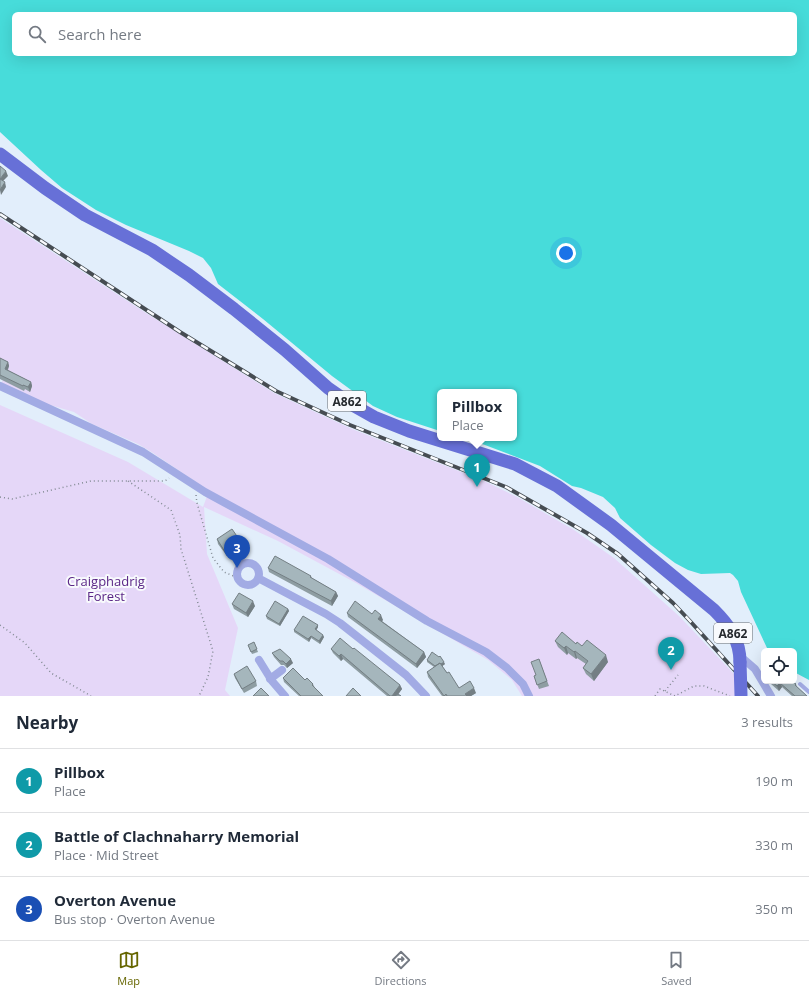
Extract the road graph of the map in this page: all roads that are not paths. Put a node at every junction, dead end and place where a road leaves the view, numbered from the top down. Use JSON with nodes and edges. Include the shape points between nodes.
{"nodes":[{"id":1,"x":0,"y":154,"type":"edge"},
{"id":2,"x":0,"y":386,"type":"edge"},
{"id":3,"x":437,"y":440,"type":"edge"},
{"id":4,"x":441,"y":441,"type":"edge"},
{"id":5,"x":258,"y":578,"type":"junction"},
{"id":6,"x":740,"y":659,"type":"junction"},
{"id":7,"x":259,"y":660,"type":"dead end"},
{"id":8,"x":282,"y":670,"type":"dead end"},
{"id":9,"x":270,"y":679,"type":"junction"},
{"id":10,"x":800,"y":684,"type":"dead end"},
{"id":11,"x":809,"y":692,"type":"edge"},
{"id":12,"x":285,"y":696,"type":"edge"},
{"id":13,"x":426,"y":696,"type":"edge"},
{"id":14,"x":529,"y":696,"type":"edge"},
{"id":15,"x":737,"y":696,"type":"edge"},
{"id":16,"x":770,"y":696,"type":"edge"}],
"edges":[{"from":1,"to":3,"type":"main road","number":"A862","via":[[86,215],[152,250],[189,275],[351,404],[374,417]]},
{"from":2,"to":14,"type":"street","via":[[143,452],[195,485],[328,559],[427,622],[486,652],[523,684]]},
{"from":4,"to":6,"type":"main road","number":"A862","via":[[516,464],[557,486],[611,525],[726,622],[737,641]]},
{"from":5,"to":5,"type":"street","via":[[259,571],[255,565],[248,563],[239,567],[237,571],[238,578],[246,585],[253,584]]},
{"from":5,"to":13,"type":"street","via":[[326,614],[406,675]]},
{"from":6,"to":15,"type":"main road","number":"A862","bridge":true},
{"from":6,"to":16,"type":"street","via":[[755,669]]},
{"from":7,"to":9,"type":"street"},
{"from":8,"to":9,"type":"street"},
{"from":9,"to":12,"type":"street"},
{"from":10,"to":11,"type":"lane"}]}
